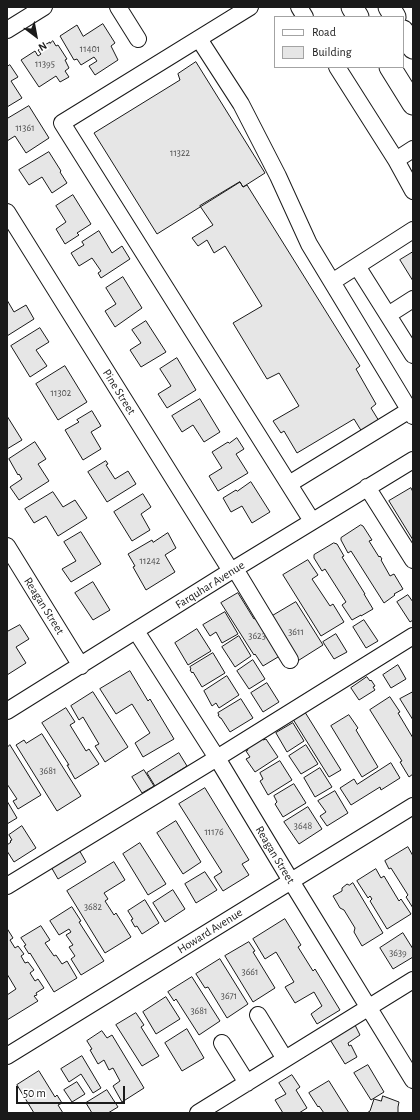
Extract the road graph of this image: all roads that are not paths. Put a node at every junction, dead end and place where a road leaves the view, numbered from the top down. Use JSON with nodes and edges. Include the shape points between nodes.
{"nodes":[{"id":1,"x":44,"y":7,"type":"edge"},
{"id":2,"x":118,"y":7,"type":"edge"},
{"id":3,"x":250,"y":7,"type":"edge"},
{"id":4,"x":299,"y":7,"type":"edge"},
{"id":5,"x":352,"y":7,"type":"edge"},
{"id":6,"x":389,"y":7,"type":"edge"},
{"id":7,"x":304,"y":16,"type":"edge"},
{"id":8,"x":357,"y":16,"type":"edge"},
{"id":9,"x":394,"y":16,"type":"edge"},
{"id":10,"x":7,"y":30,"type":"edge"},
{"id":11,"x":404,"y":33,"type":"edge"},
{"id":12,"x":199,"y":39,"type":"junction"},
{"id":13,"x":138,"y":40,"type":"dead end"},
{"id":14,"x":413,"y":48,"type":"edge"},
{"id":15,"x":338,"y":68,"type":"edge"},
{"id":16,"x":391,"y":68,"type":"edge"},
{"id":17,"x":413,"y":104,"type":"edge"},
{"id":18,"x":413,"y":149,"type":"edge"},
{"id":19,"x":396,"y":160,"type":"junction"},
{"id":20,"x":413,"y":191,"type":"edge"},
{"id":21,"x":7,"y":212,"type":"edge"},
{"id":22,"x":413,"y":230,"type":"edge"},
{"id":23,"x":357,"y":266,"type":"junction"},
{"id":24,"x":332,"y":282,"type":"junction"},
{"id":25,"x":413,"y":299,"type":"edge"},
{"id":26,"x":388,"y":315,"type":"junction"},
{"id":27,"x":413,"y":355,"type":"edge"},
{"id":28,"x":412,"y":411,"type":"edge"},
{"id":29,"x":413,"y":460,"type":"edge"},
{"id":30,"x":289,"y":484,"type":"junction"},
{"id":31,"x":367,"y":488,"type":"junction"},
{"id":32,"x":312,"y":521,"type":"junction"},
{"id":33,"x":7,"y":546,"type":"edge"},
{"id":34,"x":413,"y":560,"type":"edge"},
{"id":35,"x":233,"y":570,"type":"junction"},
{"id":36,"x":136,"y":631,"type":"junction"},
{"id":37,"x":413,"y":636,"type":"edge"},
{"id":38,"x":290,"y":660,"type":"dead end"},
{"id":39,"x":80,"y":666,"type":"junction"},
{"id":40,"x":7,"y":711,"type":"edge"},
{"id":41,"x":217,"y":758,"type":"junction"},
{"id":42,"x":413,"y":806,"type":"edge"},
{"id":43,"x":291,"y":881,"type":"junction"},
{"id":44,"x":7,"y":886,"type":"edge"},
{"id":45,"x":413,"y":980,"type":"edge"},
{"id":46,"x":369,"y":1008,"type":"junction"},
{"id":47,"x":258,"y":1015,"type":"dead end"},
{"id":48,"x":222,"y":1043,"type":"dead end"},
{"id":49,"x":7,"y":1056,"type":"edge"},
{"id":50,"x":285,"y":1060,"type":"junction"},
{"id":51,"x":413,"y":1080,"type":"edge"},
{"id":52,"x":247,"y":1083,"type":"junction"},
{"id":53,"x":198,"y":1113,"type":"edge"}],
"edges":[{"from":1,"to":10,"type":"street"},
{"from":2,"to":13,"type":"street"},
{"from":3,"to":12,"type":"street"},
{"from":4,"to":7,"type":"street"},
{"from":5,"to":8,"type":"main road"},
{"from":6,"to":9,"type":"main road"},
{"from":11,"to":14,"type":"main road"},
{"from":12,"to":24,"type":"street","via":[[241,104],[309,244]]},
{"from":12,"to":30,"type":"street","via":[[62,123]]},
{"from":15,"to":19,"type":"street"},
{"from":16,"to":17,"type":"main road"},
{"from":18,"to":19,"type":"street"},
{"from":19,"to":20,"type":"street"},
{"from":21,"to":35,"type":"street","name":"Pine Street"},
{"from":22,"to":23,"type":"street"},
{"from":23,"to":24,"type":"street"},
{"from":23,"to":26,"type":"street"},
{"from":24,"to":28,"type":"street"},
{"from":25,"to":26,"type":"street"},
{"from":26,"to":27,"type":"street"},
{"from":28,"to":30,"type":"street"},
{"from":29,"to":31,"type":"street","name":"Farquhar Avenue"},
{"from":30,"to":32,"type":"street"},
{"from":31,"to":32,"type":"street","name":"Farquhar Avenue"},
{"from":31,"to":34,"type":"street"},
{"from":32,"to":35,"type":"street","name":"Farquhar Avenue"},
{"from":33,"to":39,"type":"street","name":"Reagan Street"},
{"from":35,"to":36,"type":"street","name":"Farquhar Avenue"},
{"from":35,"to":38,"type":"street","name":"Pine Street"},
{"from":36,"to":39,"type":"street","name":"Farquhar Avenue"},
{"from":36,"to":41,"type":"street","name":"Reagan Street"},
{"from":37,"to":41,"type":"street"},
{"from":39,"to":40,"type":"street","name":"Farquhar Avenue"},
{"from":41,"to":43,"type":"street","name":"Reagan Street"},
{"from":41,"to":44,"type":"street"},
{"from":42,"to":43,"type":"street","name":"Howard Avenue"},
{"from":43,"to":46,"type":"street","name":"Reagan Street"},
{"from":43,"to":49,"type":"street","name":"Howard Avenue"},
{"from":45,"to":46,"type":"street"},
{"from":46,"to":50,"type":"street"},
{"from":46,"to":51,"type":"street","name":"Reagan Street"},
{"from":47,"to":50,"type":"street"},
{"from":48,"to":52,"type":"street"},
{"from":50,"to":52,"type":"street"},
{"from":52,"to":53,"type":"street"}]}
